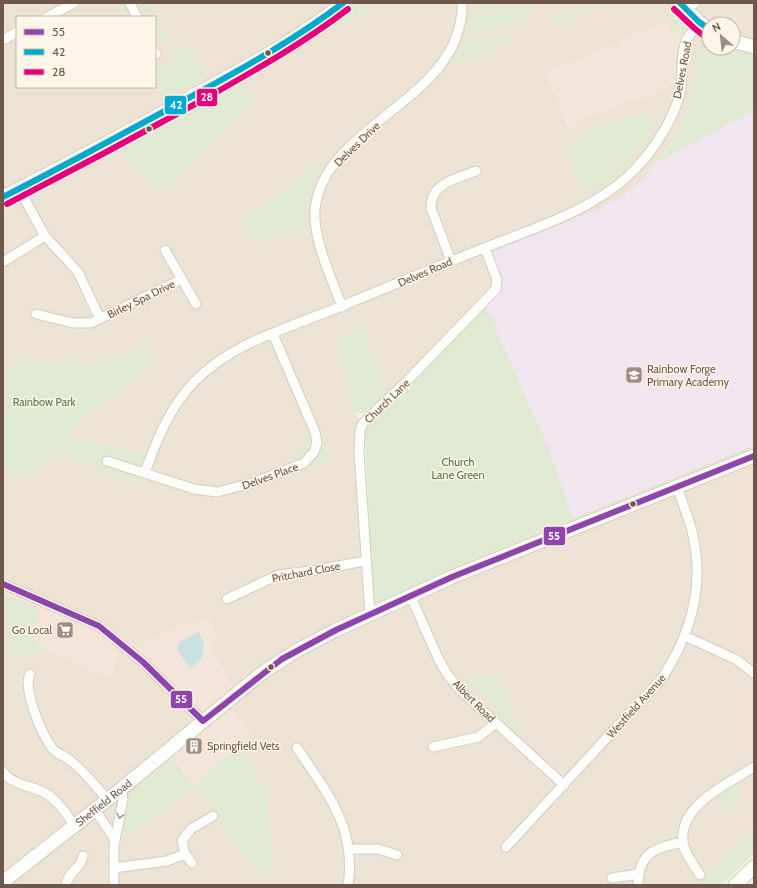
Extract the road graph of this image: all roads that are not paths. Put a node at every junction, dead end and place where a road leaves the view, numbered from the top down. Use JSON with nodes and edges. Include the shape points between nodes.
{"nodes":[{"id":1,"x":74,"y":3,"type":"edge"},
{"id":2,"x":130,"y":3,"type":"edge"},
{"id":3,"x":343,"y":3,"type":"edge"},
{"id":4,"x":462,"y":3,"type":"edge"},
{"id":5,"x":687,"y":5,"type":"edge"},
{"id":6,"x":49,"y":16,"type":"edge"},
{"id":7,"x":136,"y":16,"type":"edge"},
{"id":8,"x":701,"y":22,"type":"edge"},
{"id":9,"x":701,"y":28,"type":"edge"},
{"id":10,"x":16,"y":33,"type":"edge"},
{"id":11,"x":3,"y":40,"type":"edge"},
{"id":12,"x":741,"y":44,"type":"edge"},
{"id":13,"x":754,"y":47,"type":"edge"},
{"id":14,"x":476,"y":171,"type":"dead end"},
{"id":15,"x":19,"y":189,"type":"junction"},
{"id":16,"x":3,"y":197,"type":"edge"},
{"id":17,"x":45,"y":236,"type":"junction"},
{"id":18,"x":485,"y":248,"type":"junction"},
{"id":19,"x":165,"y":250,"type":"dead end"},
{"id":20,"x":451,"y":261,"type":"junction"},
{"id":21,"x":3,"y":262,"type":"edge"},
{"id":22,"x":182,"y":279,"type":"junction"},
{"id":23,"x":196,"y":304,"type":"dead end"},
{"id":24,"x":342,"y":307,"type":"junction"},
{"id":25,"x":36,"y":314,"type":"dead end"},
{"id":26,"x":100,"y":319,"type":"junction"},
{"id":27,"x":274,"y":334,"type":"junction"},
{"id":28,"x":754,"y":456,"type":"edge"},
{"id":29,"x":107,"y":461,"type":"dead end"},
{"id":30,"x":145,"y":472,"type":"junction"},
{"id":31,"x":677,"y":487,"type":"junction"},
{"id":32,"x":366,"y":561,"type":"junction"},
{"id":33,"x":3,"y":584,"type":"edge"},
{"id":34,"x":411,"y":597,"type":"junction"},
{"id":35,"x":227,"y":599,"type":"dead end"},
{"id":36,"x":370,"y":615,"type":"junction"},
{"id":37,"x":685,"y":636,"type":"junction"},
{"id":38,"x":754,"y":673,"type":"edge"},
{"id":39,"x":30,"y":674,"type":"dead end"},
{"id":40,"x":203,"y":721,"type":"junction"},
{"id":41,"x":496,"y":723,"type":"junction"},
{"id":42,"x":433,"y":747,"type":"dead end"},
{"id":43,"x":297,"y":748,"type":"dead end"},
{"id":44,"x":754,"y":767,"type":"edge"},
{"id":45,"x":3,"y":772,"type":"edge"},
{"id":46,"x":564,"y":785,"type":"junction"},
{"id":47,"x":121,"y":789,"type":"junction"},
{"id":48,"x":108,"y":800,"type":"junction"},
{"id":49,"x":95,"y":810,"type":"junction"},
{"id":50,"x":213,"y":816,"type":"dead end"},
{"id":51,"x":75,"y":826,"type":"junction"},
{"id":52,"x":114,"y":842,"type":"junction"},
{"id":53,"x":683,"y":842,"type":"junction"},
{"id":54,"x":506,"y":847,"type":"dead end"},
{"id":55,"x":350,"y":849,"type":"junction"},
{"id":56,"x":185,"y":854,"type":"junction"},
{"id":57,"x":398,"y":855,"type":"dead end"},
{"id":58,"x":83,"y":856,"type":"dead end"},
{"id":59,"x":192,"y":863,"type":"dead end"},
{"id":60,"x":754,"y":867,"type":"edge"},
{"id":61,"x":114,"y":868,"type":"junction"},
{"id":62,"x":639,"y":874,"type":"junction"},
{"id":63,"x":700,"y":875,"type":"dead end"},
{"id":64,"x":612,"y":878,"type":"dead end"},
{"id":65,"x":6,"y":882,"type":"edge"},
{"id":66,"x":66,"y":885,"type":"edge"},
{"id":67,"x":114,"y":885,"type":"edge"},
{"id":68,"x":348,"y":885,"type":"edge"},
{"id":69,"x":638,"y":885,"type":"edge"},
{"id":70,"x":735,"y":885,"type":"edge"}],
"edges":[{"from":1,"to":6,"type":"street"},
{"from":2,"to":7,"type":"street"},
{"from":3,"to":15,"type":"street","via":[[305,31],[236,73]]},
{"from":4,"to":24,"type":"street","name":"Delves Drive","via":[[457,33],[440,65],[422,86],[342,155],[323,182],[318,195],[315,222]]},
{"from":5,"to":8,"type":"street"},
{"from":9,"to":18,"type":"street","name":"Delves Road","via":[[686,41],[680,94],[658,140],[641,163],[616,186],[582,206]]},
{"from":10,"to":11,"type":"street"},
{"from":12,"to":13,"type":"street"},
{"from":14,"to":20,"type":"street","via":[[440,186],[431,202]]},
{"from":15,"to":16,"type":"street"},
{"from":15,"to":17,"type":"street","name":"Birley Spa Drive"},
{"from":17,"to":21,"type":"street"},
{"from":17,"to":26,"type":"street","name":"Birley Spa Drive","via":[[78,272]]},
{"from":18,"to":20,"type":"street","name":"Delves Road"},
{"from":18,"to":32,"type":"street","name":"Church Lane","via":[[496,274],[496,289],[360,430],[359,452]]},
{"from":19,"to":22,"type":"street","name":"Birley Spa Drive"},
{"from":20,"to":24,"type":"street","name":"Delves Road"},
{"from":22,"to":23,"type":"street","name":"Birley Spa Drive"},
{"from":22,"to":26,"type":"street","name":"Birley Spa Drive"},
{"from":24,"to":27,"type":"street","name":"Delves Road"},
{"from":25,"to":26,"type":"street","name":"Birley Spa Drive","via":[[74,323],[91,323]]},
{"from":27,"to":30,"type":"street","name":"Delves Road","via":[[223,358],[193,383],[160,433]]},
{"from":27,"to":30,"type":"street","name":"Delves Place","via":[[314,432],[317,443],[310,458],[295,467],[217,492],[194,489]]},
{"from":28,"to":31,"type":"street","name":"Sheffield Road"},
{"from":29,"to":30,"type":"street"},
{"from":31,"to":34,"type":"street","name":"Sheffield Road","via":[[500,558]]},
{"from":31,"to":37,"type":"street","name":"Westfield Avenue","via":[[692,530],[698,571],[696,601]]},
{"from":32,"to":35,"type":"street","name":"Pritchard Close","via":[[278,575]]},
{"from":32,"to":36,"type":"street","name":"Church Lane"},
{"from":33,"to":40,"type":"street","via":[[99,626],[143,662]]},
{"from":34,"to":36,"type":"street","name":"Sheffield Road"},
{"from":34,"to":41,"type":"street","name":"Albert Road","via":[[447,674],[459,689]]},
{"from":36,"to":40,"type":"street","name":"Sheffield Road","via":[[282,659]]},
{"from":37,"to":38,"type":"street","via":[[737,660]]},
{"from":37,"to":46,"type":"street","name":"Westfield Avenue","via":[[662,678]]},
{"from":39,"to":48,"type":"street","via":[[28,693],[50,745],[77,766]]},
{"from":40,"to":47,"type":"street","name":"Sheffield Road"},
{"from":41,"to":42,"type":"street","via":[[478,738]]},
{"from":41,"to":46,"type":"street","name":"Albert Road"},
{"from":43,"to":55,"type":"street","via":[[337,810]]},
{"from":44,"to":53,"type":"street","via":[[695,807],[689,816]]},
{"from":45,"to":51,"type":"street","via":[[18,784],[51,797]]},
{"from":46,"to":54,"type":"street","name":"Westfield Avenue"},
{"from":47,"to":48,"type":"street","name":"Sheffield Road"},
{"from":47,"to":52,"type":"street","one_way":true,"via":[[123,799]]},
{"from":48,"to":49,"type":"street","name":"Sheffield Road"},
{"from":49,"to":51,"type":"street","name":"Sheffield Road"},
{"from":49,"to":52,"type":"street"},
{"from":50,"to":56,"type":"street","via":[[185,835],[182,841]]},
{"from":51,"to":65,"type":"street","name":"Sheffield Road"},
{"from":52,"to":61,"type":"street"},
{"from":53,"to":62,"type":"street","via":[[658,847],[644,861]]},
{"from":53,"to":63,"type":"street"},
{"from":55,"to":57,"type":"street","via":[[378,849]]},
{"from":55,"to":68,"type":"street"},
{"from":56,"to":59,"type":"street"},
{"from":56,"to":61,"type":"street","via":[[166,861]]},
{"from":58,"to":66,"type":"street","via":[[80,864],[70,874]]},
{"from":60,"to":70,"type":"street"},
{"from":61,"to":67,"type":"street"},
{"from":62,"to":64,"type":"street"},
{"from":62,"to":69,"type":"street"}]}
